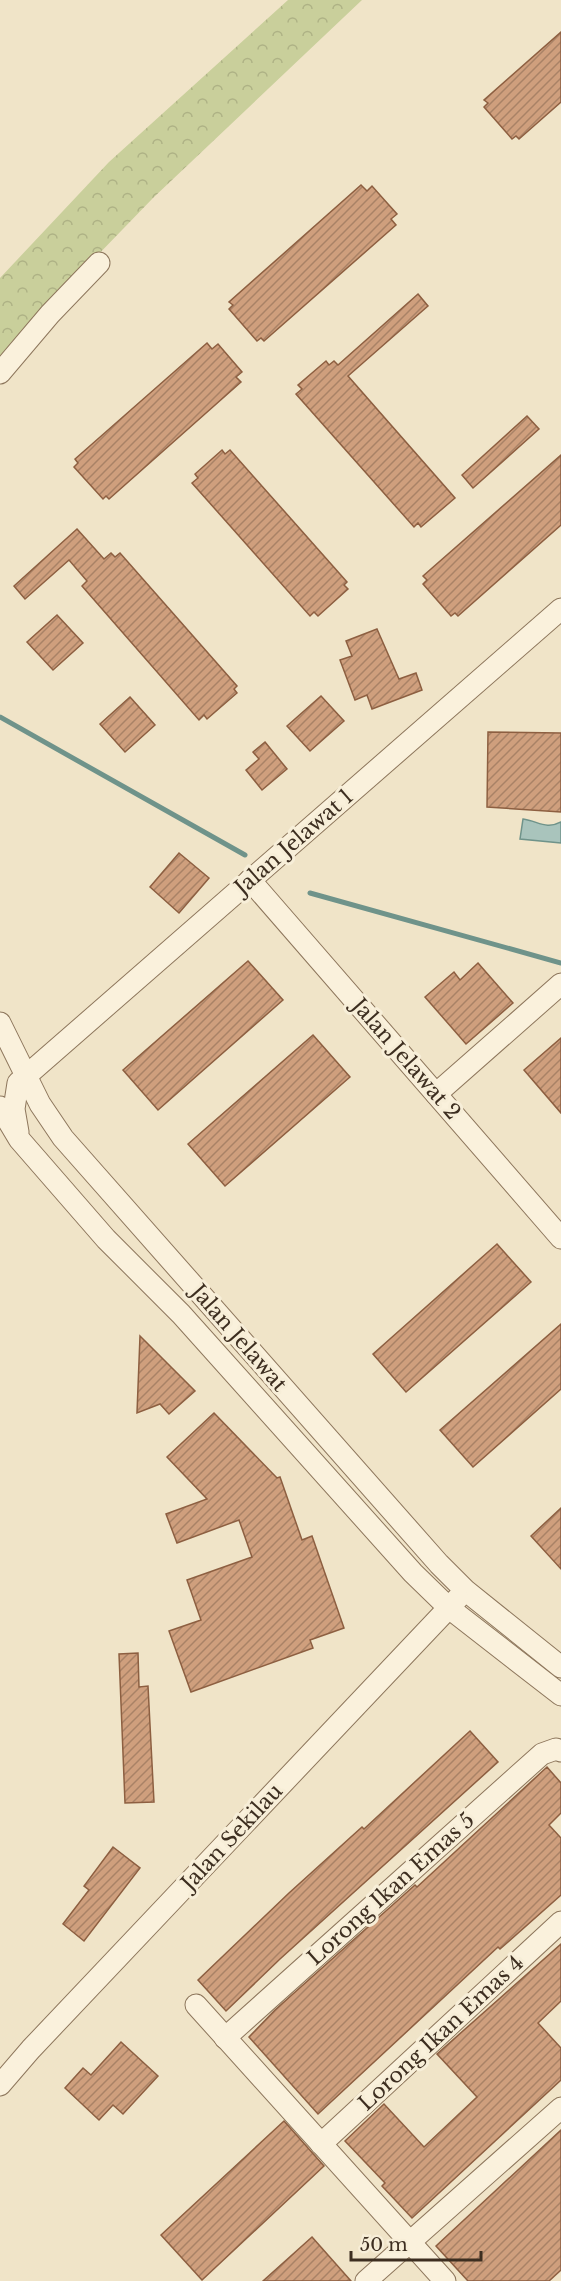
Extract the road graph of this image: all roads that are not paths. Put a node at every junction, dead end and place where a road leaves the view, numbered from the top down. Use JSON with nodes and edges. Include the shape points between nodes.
{"nodes":[{"id":1,"x":99,"y":263,"type":"dead end"},
{"id":2,"x":0,"y":373,"type":"edge"},
{"id":3,"x":561,"y":609,"type":"edge"},
{"id":4,"x":250,"y":880,"type":"junction"},
{"id":5,"x":561,"y":984,"type":"edge"},
{"id":6,"x":0,"y":1023,"type":"edge"},
{"id":7,"x":0,"y":1074,"type":"edge"},
{"id":8,"x":26,"y":1074,"type":"junction"},
{"id":9,"x":436,"y":1094,"type":"junction"},
{"id":10,"x":0,"y":1107,"type":"edge"},
{"id":11,"x":19,"y":1139,"type":"junction"},
{"id":12,"x":561,"y":1238,"type":"edge"},
{"id":13,"x":465,"y":1590,"type":"junction"},
{"id":14,"x":449,"y":1608,"type":"junction"},
{"id":15,"x":561,"y":1667,"type":"edge"},
{"id":16,"x":561,"y":1695,"type":"edge"},
{"id":17,"x":561,"y":1751,"type":"edge"},
{"id":18,"x":561,"y":1922,"type":"edge"},
{"id":19,"x":196,"y":2006,"type":"dead end"},
{"id":20,"x":225,"y":2038,"type":"junction"},
{"id":21,"x":0,"y":2085,"type":"edge"},
{"id":22,"x":561,"y":2108,"type":"edge"},
{"id":23,"x":321,"y":2144,"type":"junction"},
{"id":24,"x":410,"y":2242,"type":"junction"},
{"id":25,"x":366,"y":2281,"type":"edge"},
{"id":26,"x":445,"y":2281,"type":"edge"}],
"edges":[{"from":1,"to":2,"type":"street"},
{"from":3,"to":4,"type":"street","name":"Jalan Jelawat 1"},
{"from":4,"to":8,"type":"street","name":"Jalan Jelawat 1"},
{"from":4,"to":9,"type":"street","name":"Jalan Jelawat 2"},
{"from":5,"to":9,"type":"street"},
{"from":6,"to":8,"type":"street","name":"Jalan Jelawat"},
{"from":7,"to":8,"type":"street"},
{"from":8,"to":11,"type":"street","via":[[15,1094]]},
{"from":8,"to":13,"type":"street","name":"Jalan Jelawat","via":[[63,1138]]},
{"from":9,"to":12,"type":"street","name":"Jalan Jelawat 2"},
{"from":10,"to":11,"type":"street","name":"Jalan Jelawat"},
{"from":11,"to":14,"type":"street","name":"Jalan Jelawat","via":[[412,1573]]},
{"from":13,"to":14,"type":"street","name":"Jalan Sekilau"},
{"from":13,"to":15,"type":"street","name":"Jalan Jelawat"},
{"from":14,"to":16,"type":"street","name":"Jalan Jelawat"},
{"from":14,"to":21,"type":"street","name":"Jalan Sekilau"},
{"from":17,"to":20,"type":"street","name":"Lorong Ikan Emas 5","via":[[542,1754]]},
{"from":18,"to":23,"type":"street","name":"Lorong Ikan Emas 4"},
{"from":19,"to":20,"type":"street"},
{"from":20,"to":23,"type":"street"},
{"from":22,"to":24,"type":"street"},
{"from":23,"to":24,"type":"street"},
{"from":24,"to":25,"type":"street"},
{"from":24,"to":26,"type":"street"}]}
